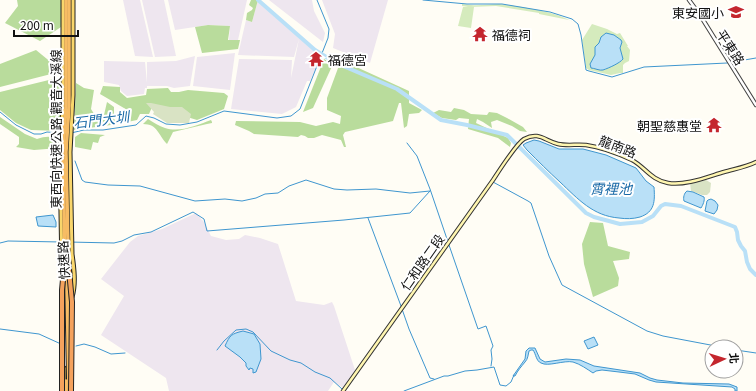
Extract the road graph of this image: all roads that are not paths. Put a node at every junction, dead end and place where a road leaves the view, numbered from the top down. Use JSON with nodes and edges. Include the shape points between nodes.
{"nodes":[{"id":1,"x":63,"y":0,"type":"edge"},
{"id":2,"x":67,"y":0,"type":"edge"},
{"id":3,"x":73,"y":0,"type":"edge"},
{"id":4,"x":689,"y":0,"type":"edge"},
{"id":5,"x":756,"y":105,"type":"edge"},
{"id":6,"x":519,"y":144,"type":"joint"},
{"id":7,"x":756,"y":162,"type":"edge"},
{"id":8,"x":66,"y":259,"type":"junction"},
{"id":9,"x":62,"y":279,"type":"junction"},
{"id":10,"x":61,"y":308,"type":"dead end"},
{"id":11,"x":74,"y":367,"type":"dead end"},
{"id":12,"x":70,"y":375,"type":"junction"},
{"id":13,"x":344,"y":390,"type":"edge"},
{"id":14,"x":67,"y":391,"type":"edge"}],
"edges":[{"from":1,"to":9,"type":"main road","name":"快速路","bridge":true,"via":[[63,105],[60,154]]},
{"from":2,"to":8,"type":"highway","name":"東西向快速公路 觀音大溪線","via":[[63,152]]},
{"from":3,"to":12,"type":"main road","name":"快速路","via":[[70,152],[74,290],[70,313]]},
{"from":4,"to":5,"type":"street","name":"平東路"},
{"from":6,"to":7,"type":"main road","name":"龍南路","via":[[530,137],[538,136],[559,144],[586,145],[632,161],[652,177],[668,183],[690,182]]},
{"from":6,"to":13,"type":"main road","name":"仁和路二段"},
{"from":8,"to":14,"type":"highway","name":"東西向快速公路 觀音大溪線","bridge":true},
{"from":8,"to":14,"type":"highway","bridge":true,"via":[[62,290]]},
{"from":8,"to":14,"type":"highway","bridge":true,"via":[[72,302]]},
{"from":9,"to":10,"type":"street","name":"快速路"},
{"from":9,"to":14,"type":"main road","name":"快速路"},
{"from":11,"to":12,"type":"main road"},
{"from":12,"to":14,"type":"main road","name":"快速路"}]}
